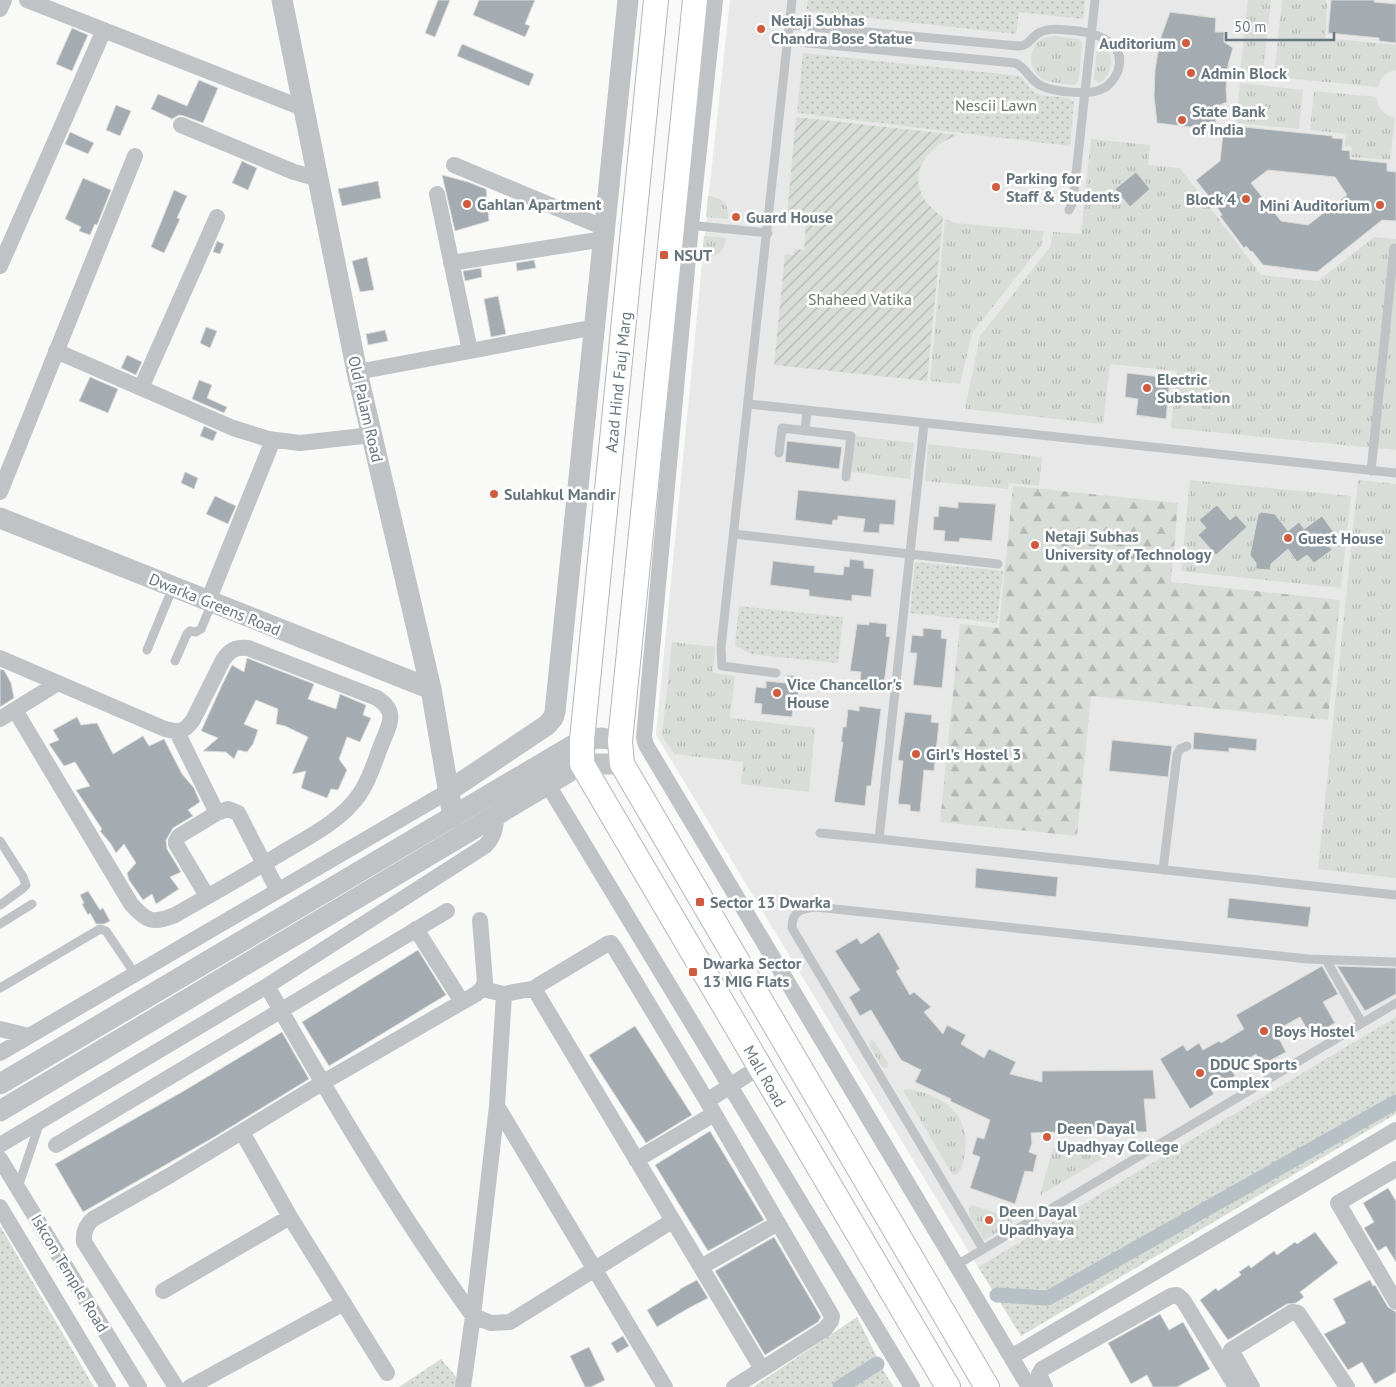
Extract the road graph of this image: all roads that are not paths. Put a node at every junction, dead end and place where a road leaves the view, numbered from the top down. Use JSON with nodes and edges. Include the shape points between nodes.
{"nodes":[{"id":1,"x":4,"y":0,"type":"edge"},
{"id":2,"x":27,"y":0,"type":"edge"},
{"id":3,"x":282,"y":0,"type":"edge"},
{"id":4,"x":628,"y":0,"type":"edge"},
{"id":5,"x":656,"y":0,"type":"edge"},
{"id":6,"x":695,"y":0,"type":"edge"},
{"id":7,"x":715,"y":0,"type":"edge"},
{"id":8,"x":792,"y":0,"type":"edge"},
{"id":9,"x":1095,"y":0,"type":"edge"},
{"id":10,"x":0,"y":9,"type":"edge"},
{"id":11,"x":790,"y":25,"type":"junction"},
{"id":12,"x":104,"y":30,"type":"junction"},
{"id":13,"x":1092,"y":33,"type":"junction"},
{"id":14,"x":788,"y":41,"type":"junction"},
{"id":15,"x":1085,"y":92,"type":"junction"},
{"id":16,"x":305,"y":109,"type":"junction"},
{"id":17,"x":181,"y":125,"type":"dead end"},
{"id":18,"x":135,"y":156,"type":"dead end"},
{"id":19,"x":454,"y":165,"type":"dead end"},
{"id":20,"x":319,"y":179,"type":"junction"},
{"id":21,"x":437,"y":194,"type":"dead end"},
{"id":22,"x":1068,"y":210,"type":"dead end"},
{"id":23,"x":217,"y":217,"type":"dead end"},
{"id":24,"x":682,"y":225,"type":"junction"},
{"id":25,"x":604,"y":233,"type":"junction"},
{"id":26,"x":768,"y":233,"type":"junction"},
{"id":27,"x":1394,"y":248,"type":"dead end"},
{"id":28,"x":452,"y":263,"type":"junction"},
{"id":29,"x":0,"y":266,"type":"edge"},
{"id":30,"x":595,"y":327,"type":"junction"},
{"id":31,"x":56,"y":351,"type":"junction"},
{"id":32,"x":470,"y":351,"type":"junction"},
{"id":33,"x":357,"y":372,"type":"junction"},
{"id":34,"x":140,"y":388,"type":"junction"},
{"id":35,"x":749,"y":404,"type":"junction"},
{"id":36,"x":807,"y":411,"type":"junction"},
{"id":37,"x":924,"y":424,"type":"junction"},
{"id":38,"x":805,"y":431,"type":"junction"},
{"id":39,"x":372,"y":435,"type":"junction"},
{"id":40,"x":273,"y":440,"type":"junction"},
{"id":41,"x":779,"y":453,"type":"dead end"},
{"id":42,"x":1372,"y":471,"type":"junction"},
{"id":43,"x":1396,"y":473,"type":"edge"},
{"id":44,"x":846,"y":477,"type":"dead end"},
{"id":45,"x":0,"y":492,"type":"edge"},
{"id":46,"x":0,"y":518,"type":"edge"},
{"id":47,"x":734,"y":534,"type":"junction"},
{"id":48,"x":910,"y":554,"type":"junction"},
{"id":49,"x":998,"y":564,"type":"dead end"},
{"id":50,"x":173,"y":586,"type":"junction"},
{"id":51,"x":210,"y":601,"type":"junction"},
{"id":52,"x":147,"y":650,"type":"dead end"},
{"id":53,"x":0,"y":658,"type":"edge"},
{"id":54,"x":175,"y":661,"type":"dead end"},
{"id":55,"x":776,"y":673,"type":"dead end"},
{"id":56,"x":58,"y":683,"type":"junction"},
{"id":57,"x":431,"y":689,"type":"junction"},
{"id":58,"x":15,"y":710,"type":"junction"},
{"id":59,"x":0,"y":719,"type":"edge"},
{"id":60,"x":177,"y":732,"type":"junction"},
{"id":61,"x":582,"y":740,"type":"junction"},
{"id":62,"x":1187,"y":746,"type":"dead end"},
{"id":63,"x":621,"y":752,"type":"junction"},
{"id":64,"x":582,"y":764,"type":"junction"},
{"id":65,"x":548,"y":784,"type":"junction"},
{"id":66,"x":447,"y":792,"type":"junction"},
{"id":67,"x":218,"y":812,"type":"junction"},
{"id":68,"x":496,"y":815,"type":"junction"},
{"id":69,"x":453,"y":817,"type":"junction"},
{"id":70,"x":820,"y":833,"type":"dead end"},
{"id":71,"x":879,"y":839,"type":"junction"},
{"id":72,"x":0,"y":841,"type":"edge"},
{"id":73,"x":264,"y":864,"type":"junction"},
{"id":74,"x":1163,"y":870,"type":"junction"},
{"id":75,"x":278,"y":891,"type":"junction"},
{"id":76,"x":1396,"y":895,"type":"edge"},
{"id":77,"x":208,"y":896,"type":"junction"},
{"id":78,"x":32,"y":904,"type":"dead end"},
{"id":79,"x":0,"y":905,"type":"edge"},
{"id":80,"x":447,"y":911,"type":"dead end"},
{"id":81,"x":480,"y":920,"type":"dead end"},
{"id":82,"x":0,"y":924,"type":"edge"},
{"id":83,"x":416,"y":930,"type":"junction"},
{"id":84,"x":1326,"y":960,"type":"junction"},
{"id":85,"x":1396,"y":962,"type":"edge"},
{"id":86,"x":135,"y":974,"type":"junction"},
{"id":87,"x":267,"y":986,"type":"junction"},
{"id":88,"x":0,"y":988,"type":"edge"},
{"id":89,"x":536,"y":988,"type":"junction"},
{"id":90,"x":482,"y":989,"type":"junction"},
{"id":91,"x":504,"y":994,"type":"junction"},
{"id":92,"x":462,"y":1002,"type":"junction"},
{"id":93,"x":1396,"y":1003,"type":"edge"},
{"id":94,"x":281,"y":1010,"type":"junction"},
{"id":95,"x":1362,"y":1023,"type":"junction"},
{"id":96,"x":0,"y":1029,"type":"edge"},
{"id":97,"x":29,"y":1036,"type":"junction"},
{"id":98,"x":0,"y":1053,"type":"edge"},
{"id":99,"x":759,"y":1066,"type":"junction"},
{"id":100,"x":322,"y":1083,"type":"junction"},
{"id":101,"x":0,"y":1084,"type":"edge"},
{"id":102,"x":731,"y":1085,"type":"junction"},
{"id":103,"x":497,"y":1106,"type":"junction"},
{"id":104,"x":710,"y":1107,"type":"junction"},
{"id":105,"x":0,"y":1111,"type":"edge"},
{"id":106,"x":40,"y":1122,"type":"junction"},
{"id":107,"x":1396,"y":1130,"type":"edge"},
{"id":108,"x":242,"y":1132,"type":"junction"},
{"id":109,"x":56,"y":1144,"type":"dead end"},
{"id":110,"x":0,"y":1145,"type":"edge"},
{"id":111,"x":0,"y":1159,"type":"edge"},
{"id":112,"x":636,"y":1160,"type":"junction"},
{"id":113,"x":1396,"y":1169,"type":"edge"},
{"id":114,"x":18,"y":1187,"type":"junction"},
{"id":115,"x":0,"y":1207,"type":"edge"},
{"id":116,"x":290,"y":1217,"type":"junction"},
{"id":117,"x":672,"y":1221,"type":"junction"},
{"id":118,"x":5,"y":1222,"type":"edge"},
{"id":119,"x":778,"y":1223,"type":"junction"},
{"id":120,"x":983,"y":1249,"type":"junction"},
{"id":121,"x":955,"y":1266,"type":"junction"},
{"id":122,"x":700,"y":1267,"type":"junction"},
{"id":123,"x":594,"y":1269,"type":"junction"},
{"id":124,"x":163,"y":1291,"type":"dead end"},
{"id":125,"x":1396,"y":1302,"type":"edge"},
{"id":126,"x":344,"y":1303,"type":"junction"},
{"id":127,"x":474,"y":1316,"type":"junction"},
{"id":128,"x":1011,"y":1357,"type":"junction"},
{"id":129,"x":762,"y":1369,"type":"junction"},
{"id":130,"x":388,"y":1373,"type":"dead end"},
{"id":131,"x":108,"y":1387,"type":"edge"},
{"id":132,"x":139,"y":1387,"type":"edge"},
{"id":133,"x":176,"y":1387,"type":"edge"},
{"id":134,"x":190,"y":1387,"type":"edge"},
{"id":135,"x":463,"y":1387,"type":"edge"},
{"id":136,"x":665,"y":1387,"type":"edge"},
{"id":137,"x":734,"y":1387,"type":"edge"},
{"id":138,"x":912,"y":1387,"type":"edge"},
{"id":139,"x":948,"y":1387,"type":"edge"},
{"id":140,"x":987,"y":1387,"type":"edge"},
{"id":141,"x":1029,"y":1387,"type":"edge"},
{"id":142,"x":1045,"y":1387,"type":"edge"},
{"id":143,"x":1236,"y":1387,"type":"edge"},
{"id":144,"x":1252,"y":1387,"type":"edge"},
{"id":145,"x":1347,"y":1387,"type":"edge"}],
"edges":[{"from":1,"to":10,"type":"street"},
{"from":2,"to":12,"type":"street"},
{"from":3,"to":16,"type":"street","name":"Old Palam Road"},
{"from":4,"to":25,"type":"street"},
{"from":5,"to":61,"type":"main road","name":"Azad Hind Fauj Marg"},
{"from":6,"to":24,"type":"main road"},
{"from":7,"to":24,"type":"street"},
{"from":8,"to":11,"type":"lane"},
{"from":9,"to":13,"type":"lane"},
{"from":11,"to":13,"type":"lane","via":[[1019,46],[1025,46],[1046,30]]},
{"from":11,"to":14,"type":"lane"},
{"from":12,"to":16,"type":"street"},
{"from":12,"to":29,"type":"street"},
{"from":13,"to":15,"type":"lane"},
{"from":13,"to":15,"type":"lane","via":[[1112,45],[1118,55],[1119,67],[1109,85]]},
{"from":14,"to":15,"type":"lane","via":[[1015,63],[1035,83],[1045,88]]},
{"from":14,"to":26,"type":"lane"},
{"from":15,"to":22,"type":"lane","via":[[1073,202]]},
{"from":16,"to":20,"type":"street","name":"Old Palam Road"},
{"from":17,"to":20,"type":"street","via":[[294,172]]},
{"from":18,"to":31,"type":"street"},
{"from":19,"to":25,"type":"street"},
{"from":20,"to":33,"type":"street","name":"Old Palam Road"},
{"from":21,"to":28,"type":"street"},
{"from":23,"to":34,"type":"street"},
{"from":24,"to":26,"type":"lane"},
{"from":24,"to":63,"type":"main road"},
{"from":24,"to":121,"type":"street","via":[[644,737],[646,745]]},
{"from":25,"to":28,"type":"street"},
{"from":25,"to":30,"type":"street"},
{"from":26,"to":35,"type":"lane"},
{"from":27,"to":42,"type":"lane"},
{"from":28,"to":32,"type":"street"},
{"from":30,"to":32,"type":"street"},
{"from":30,"to":66,"type":"street","via":[[555,712],[544,728]]},
{"from":31,"to":34,"type":"street"},
{"from":31,"to":45,"type":"street"},
{"from":32,"to":33,"type":"street"},
{"from":33,"to":39,"type":"street","name":"Old Palam Road"},
{"from":34,"to":40,"type":"street","via":[[233,428]]},
{"from":35,"to":36,"type":"lane"},
{"from":35,"to":47,"type":"lane"},
{"from":36,"to":37,"type":"lane"},
{"from":36,"to":38,"type":"lane"},
{"from":37,"to":42,"type":"lane"},
{"from":37,"to":48,"type":"lane"},
{"from":38,"to":41,"type":"lane","via":[[782,428]]},
{"from":38,"to":44,"type":"lane","via":[[850,436]]},
{"from":39,"to":40,"type":"street","via":[[300,443]]},
{"from":39,"to":57,"type":"street","name":"Old Palam Road"},
{"from":40,"to":51,"type":"street"},
{"from":42,"to":43,"type":"lane"},
{"from":46,"to":50,"type":"street","name":"Dwarka Greens Road"},
{"from":47,"to":48,"type":"lane"},
{"from":47,"to":55,"type":"lane","via":[[721,647],[722,666]]},
{"from":48,"to":49,"type":"lane"},
{"from":48,"to":71,"type":"lane"},
{"from":50,"to":51,"type":"street","name":"Dwarka Greens Road"},
{"from":50,"to":52,"type":"lane"},
{"from":51,"to":54,"type":"lane","via":[[201,629],[186,634]]},
{"from":51,"to":57,"type":"street","name":"Dwarka Greens Road"},
{"from":53,"to":56,"type":"street"},
{"from":56,"to":58,"type":"street"},
{"from":56,"to":60,"type":"street"},
{"from":57,"to":66,"type":"street","name":"Old Palam Road"},
{"from":58,"to":59,"type":"street"},
{"from":58,"to":77,"type":"street","via":[[131,904],[142,916],[153,921],[163,920]]},
{"from":60,"to":67,"type":"street"},
{"from":60,"to":73,"type":"street","via":[[187,728],[193,720],[223,660],[237,647],[248,648],[386,704],[391,712],[390,721],[360,794],[344,813],[318,832]]},
{"from":61,"to":63,"type":"street","via":[[602,738]]},
{"from":61,"to":64,"type":"main road","name":"Azad Hind Fauj Marg"},
{"from":61,"to":69,"type":"street"},
{"from":62,"to":74,"type":"lane","via":[[1177,755]]},
{"from":63,"to":64,"type":"street"},
{"from":63,"to":140,"type":"main road","name":"Mall Road"},
{"from":64,"to":65,"type":"street"},
{"from":64,"to":99,"type":"main road","name":"Mall Road"},
{"from":65,"to":68,"type":"street"},
{"from":65,"to":102,"type":"street"},
{"from":66,"to":69,"type":"street","name":"Old Palam Road"},
{"from":66,"to":75,"type":"street"},
{"from":67,"to":73,"type":"street","via":[[228,808],[238,813]]},
{"from":67,"to":77,"type":"street","via":[[176,841]]},
{"from":68,"to":87,"type":"street","via":[[494,832],[485,846]]},
{"from":68,"to":105,"type":"street"},
{"from":69,"to":101,"type":"street"},
{"from":70,"to":71,"type":"lane"},
{"from":71,"to":74,"type":"lane"},
{"from":72,"to":79,"type":"lane","via":[[26,885]]},
{"from":73,"to":75,"type":"street"},
{"from":73,"to":77,"type":"street"},
{"from":74,"to":76,"type":"lane"},
{"from":75,"to":86,"type":"street"},
{"from":78,"to":82,"type":"lane"},
{"from":80,"to":83,"type":"street"},
{"from":81,"to":90,"type":"street","via":[[485,974]]},
{"from":83,"to":92,"type":"street"},
{"from":83,"to":94,"type":"street"},
{"from":84,"to":85,"type":"lane"},
{"from":84,"to":95,"type":"lane"},
{"from":84,"to":120,"type":"lane","via":[[816,907],[794,914],[792,928]]},
{"from":86,"to":88,"type":"lane","via":[[106,932],[100,929]]},
{"from":86,"to":97,"type":"street"},
{"from":87,"to":94,"type":"street"},
{"from":87,"to":106,"type":"street"},
{"from":89,"to":91,"type":"street"},
{"from":89,"to":104,"type":"street","via":[[611,943]]},
{"from":89,"to":112,"type":"street"},
{"from":90,"to":91,"type":"street"},
{"from":90,"to":92,"type":"street"},
{"from":91,"to":103,"type":"street"},
{"from":92,"to":100,"type":"street"},
{"from":93,"to":95,"type":"lane"},
{"from":94,"to":100,"type":"street"},
{"from":94,"to":109,"type":"street"},
{"from":95,"to":120,"type":"lane"},
{"from":96,"to":97,"type":"street"},
{"from":97,"to":98,"type":"street"},
{"from":99,"to":102,"type":"street"},
{"from":99,"to":139,"type":"main road","name":"Mall Road"},
{"from":100,"to":108,"type":"street"},
{"from":100,"to":127,"type":"street","via":[[390,1193]]},
{"from":102,"to":104,"type":"street"},
{"from":102,"to":138,"type":"street"},
{"from":103,"to":123,"type":"street"},
{"from":103,"to":127,"type":"street"},
{"from":104,"to":112,"type":"street"},
{"from":104,"to":119,"type":"street"},
{"from":106,"to":110,"type":"street"},
{"from":106,"to":114,"type":"lane"},
{"from":107,"to":128,"type":"street"},
{"from":108,"to":116,"type":"street"},
{"from":108,"to":133,"type":"street","via":[[94,1219],[85,1230],[84,1242]]},
{"from":111,"to":114,"type":"street","name":"Iskcon Temple Road"},
{"from":112,"to":117,"type":"street"},
{"from":113,"to":125,"type":"street","via":[[1338,1204]]},
{"from":114,"to":132,"type":"street","name":"Iskcon Temple Road"},
{"from":115,"to":118,"type":"street","name":"Iskcon Temple Road"},
{"from":116,"to":124,"type":"street"},
{"from":116,"to":126,"type":"street"},
{"from":117,"to":122,"type":"street"},
{"from":117,"to":123,"type":"street"},
{"from":118,"to":131,"type":"street","name":"Iskcon Temple Road"},
{"from":119,"to":122,"type":"street"},
{"from":119,"to":129,"type":"street","via":[[832,1316],[825,1329]]},
{"from":120,"to":121,"type":"lane"},
{"from":121,"to":128,"type":"street"},
{"from":122,"to":129,"type":"street"},
{"from":123,"to":127,"type":"street","via":[[510,1322],[491,1323]]},
{"from":123,"to":136,"type":"street"},
{"from":126,"to":130,"type":"street"},
{"from":126,"to":134,"type":"street"},
{"from":127,"to":135,"type":"street"},
{"from":128,"to":141,"type":"street"},
{"from":129,"to":137,"type":"street"},
{"from":142,"to":143,"type":"street","via":[[1038,1374],[1042,1369],[1177,1295]]},
{"from":144,"to":145,"type":"street","via":[[1231,1350],[1292,1312],[1298,1313]]}]}
